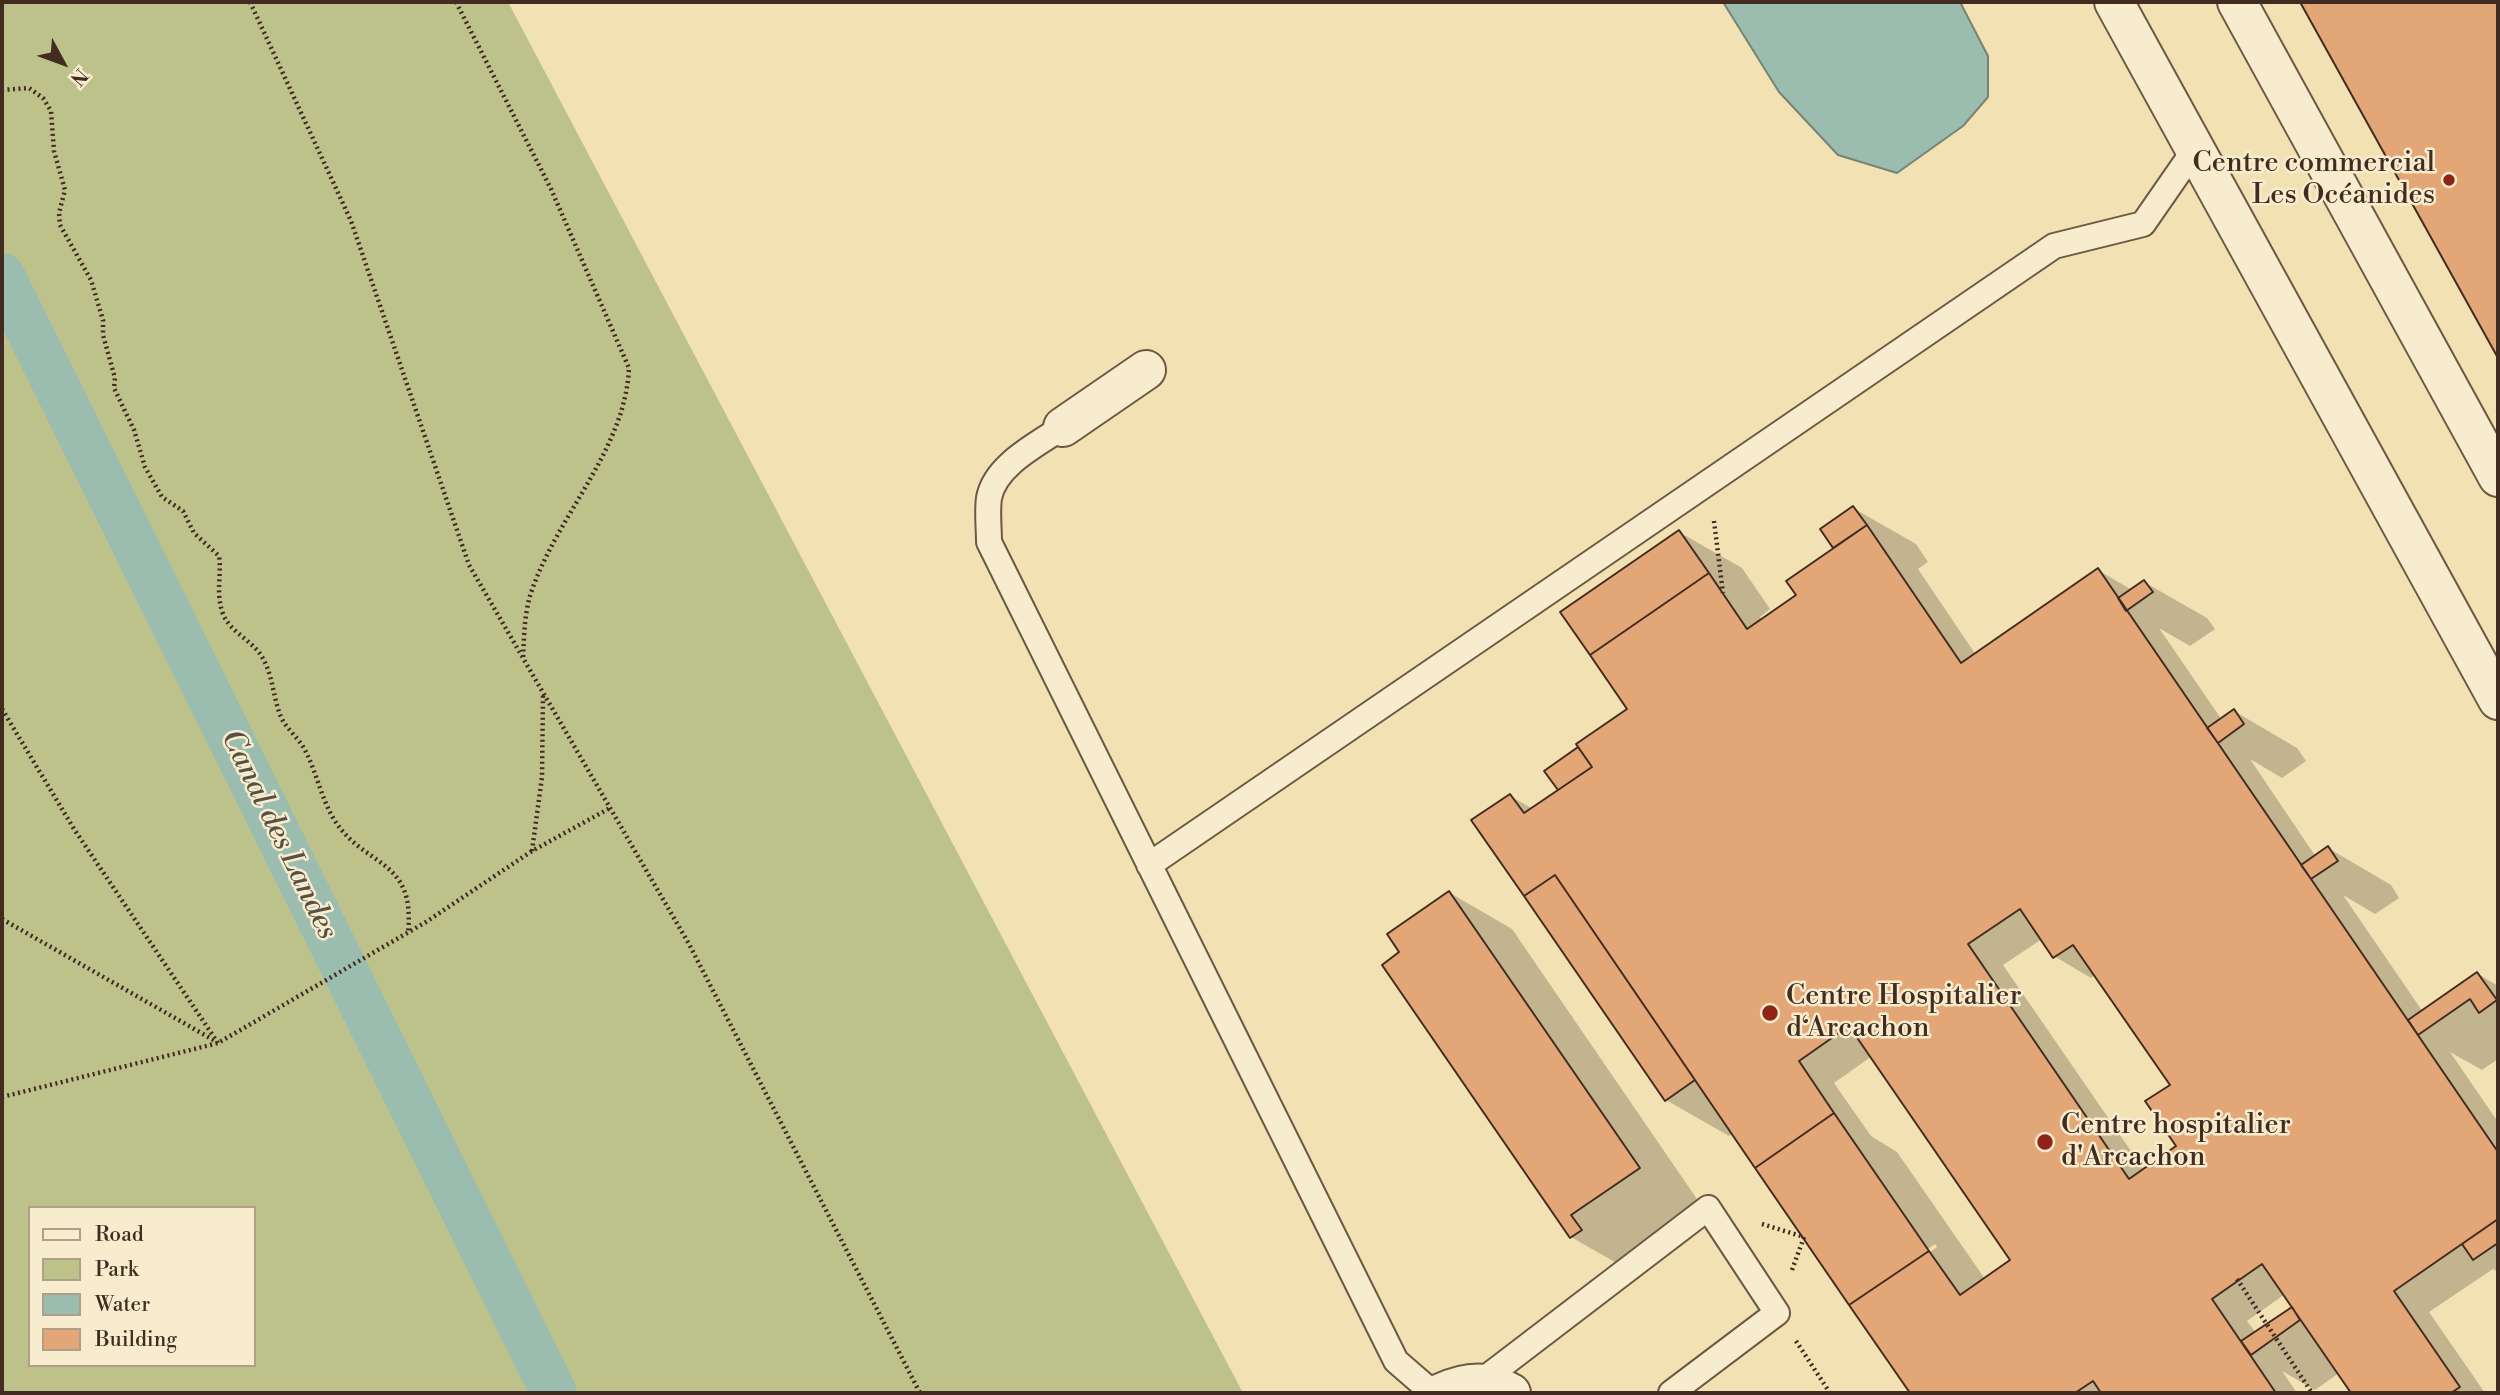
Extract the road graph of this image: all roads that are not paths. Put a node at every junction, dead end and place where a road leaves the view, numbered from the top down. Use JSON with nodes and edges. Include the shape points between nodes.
{"nodes":[{"id":1,"x":2114,"y":2,"type":"edge"},
{"id":2,"x":2238,"y":2,"type":"edge"},
{"id":3,"x":2195,"y":149,"type":"junction"},
{"id":4,"x":1146,"y":370,"type":"dead end"},
{"id":5,"x":1063,"y":427,"type":"joint"},
{"id":6,"x":2498,"y":477,"type":"edge"},
{"id":7,"x":2498,"y":700,"type":"edge"},
{"id":8,"x":1149,"y":865,"type":"junction"},
{"id":9,"x":1495,"y":1388,"type":"edge"},
{"id":10,"x":1433,"y":1393,"type":"edge"},
{"id":11,"x":1441,"y":1393,"type":"edge"},
{"id":12,"x":1671,"y":1393,"type":"edge"}],
"edges":[{"from":1,"to":3,"type":"street"},
{"from":2,"to":6,"type":"street"},
{"from":3,"to":7,"type":"street"},
{"from":3,"to":8,"type":"lane","via":[[2143,224],[2054,246]]},
{"from":4,"to":5,"type":"street"},
{"from":5,"to":8,"type":"lane","via":[[1015,461],[998,480],[989,497],[989,542]]},
{"from":8,"to":10,"type":"lane","via":[[1396,1362]]},
{"from":9,"to":11,"type":"street","via":[[1457,1385]]},
{"from":9,"to":12,"type":"lane","via":[[1708,1208],[1777,1313]]}]}
